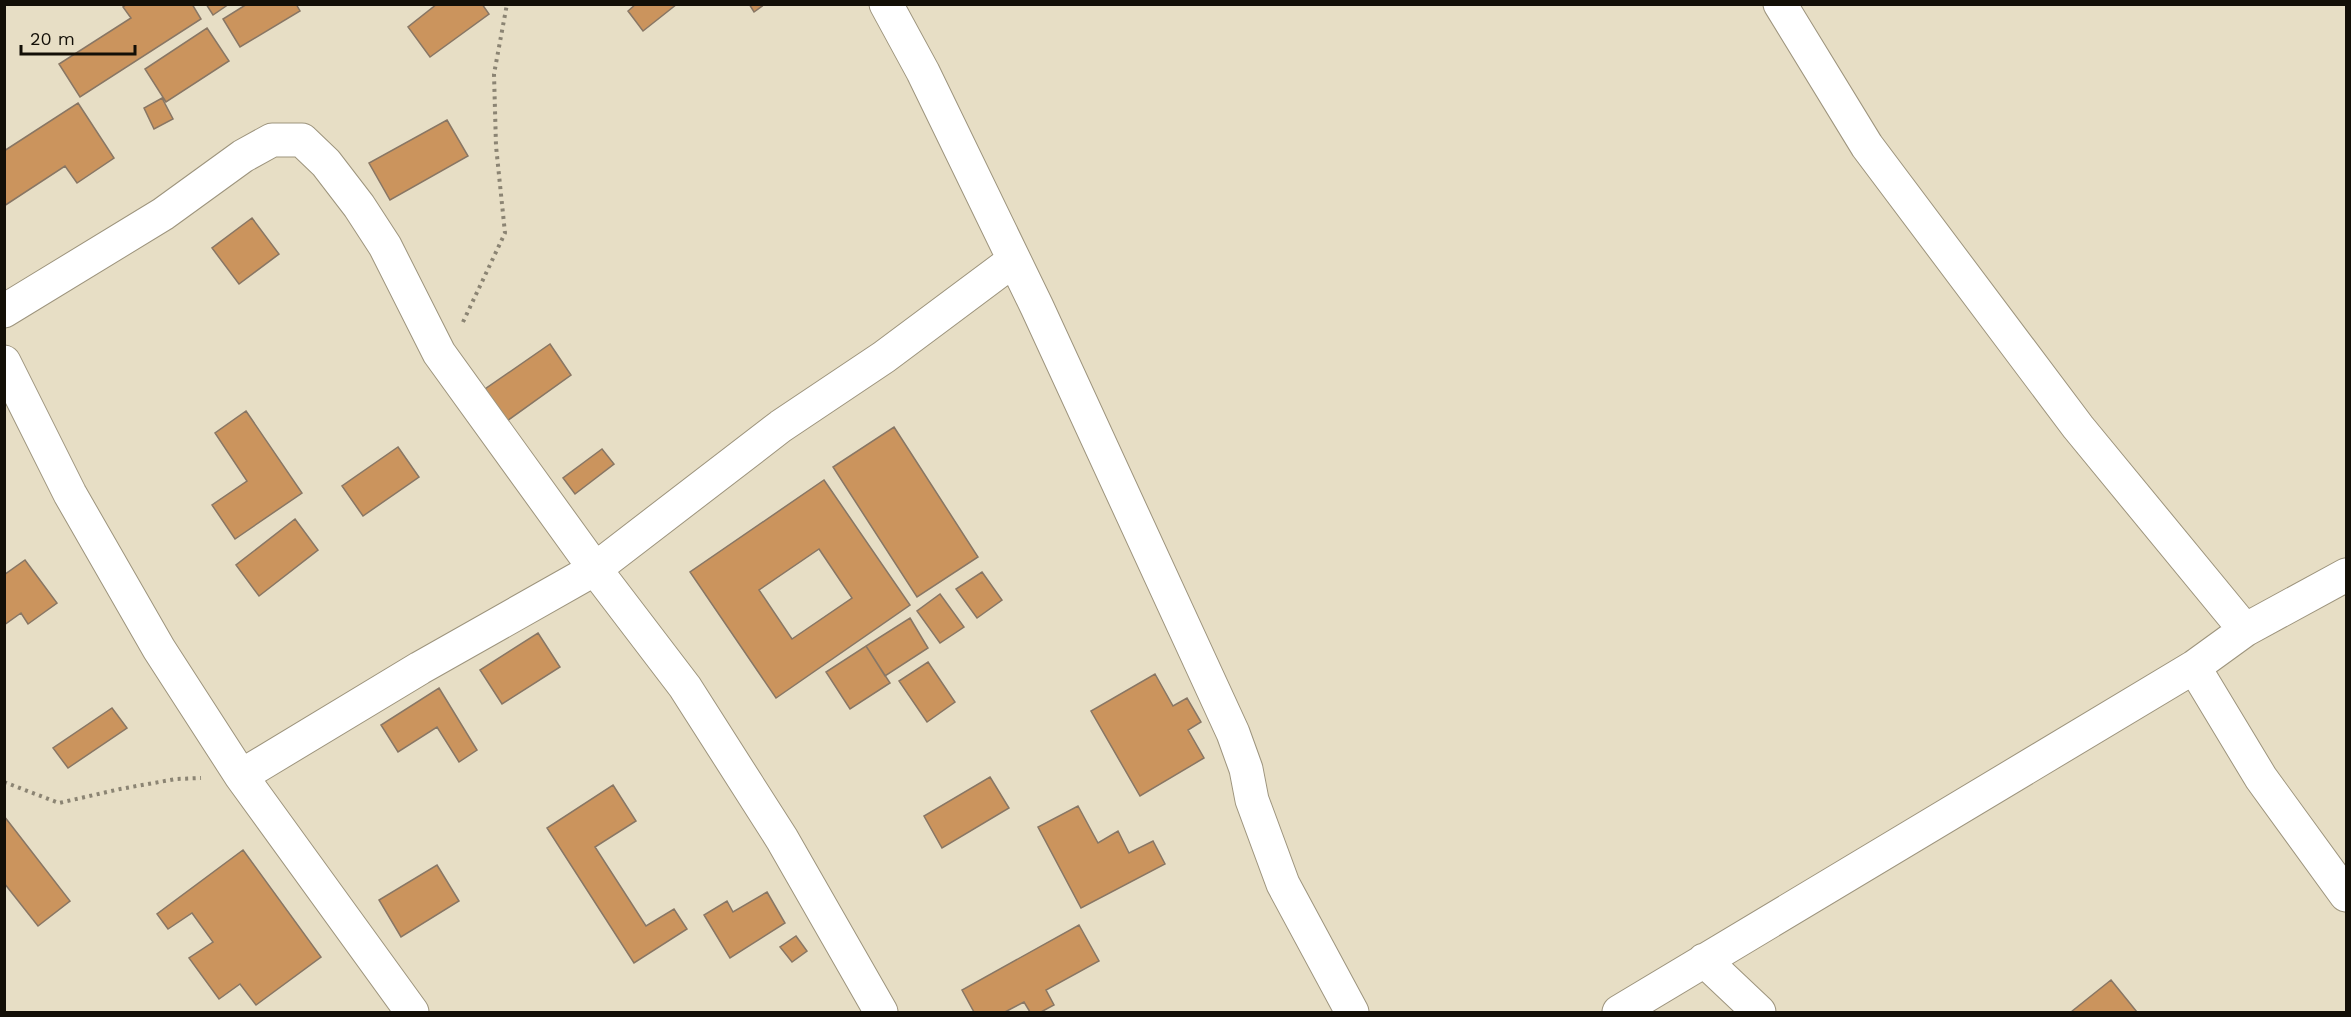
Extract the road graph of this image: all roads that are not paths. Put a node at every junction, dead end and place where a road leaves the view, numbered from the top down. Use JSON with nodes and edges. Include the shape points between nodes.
{"nodes":[{"id":1,"x":886,"y":4,"type":"edge"},
{"id":2,"x":1780,"y":4,"type":"edge"},
{"id":3,"x":1014,"y":260,"type":"junction"},
{"id":4,"x":4,"y":311,"type":"edge"},
{"id":5,"x":4,"y":362,"type":"edge"},
{"id":6,"x":595,"y":569,"type":"junction"},
{"id":7,"x":2346,"y":575,"type":"edge"},
{"id":8,"x":2245,"y":630,"type":"junction"},
{"id":9,"x":2194,"y":667,"type":"junction"},
{"id":10,"x":240,"y":776,"type":"junction"},
{"id":11,"x":2346,"y":895,"type":"edge"},
{"id":12,"x":1704,"y":960,"type":"junction"},
{"id":13,"x":412,"y":1012,"type":"edge"},
{"id":14,"x":881,"y":1012,"type":"edge"},
{"id":15,"x":1352,"y":1012,"type":"edge"},
{"id":16,"x":1619,"y":1012,"type":"edge"},
{"id":17,"x":1759,"y":1012,"type":"edge"}],
"edges":[{"from":1,"to":3,"type":"street"},
{"from":2,"to":8,"type":"street","via":[[1868,146],[2078,427]]},
{"from":3,"to":6,"type":"street","via":[[884,357],[781,426]]},
{"from":3,"to":15,"type":"street","via":[[1233,734],[1283,884]]},
{"from":4,"to":6,"type":"street","via":[[163,214],[243,156],[272,140],[302,140],[326,163],[372,226],[439,353]]},
{"from":5,"to":10,"type":"street","via":[[70,495],[159,649]]},
{"from":6,"to":10,"type":"street"},
{"from":6,"to":14,"type":"street","via":[[685,687],[782,839]]},
{"from":7,"to":8,"type":"street"},
{"from":8,"to":9,"type":"street"},
{"from":9,"to":11,"type":"street","via":[[2261,778]]},
{"from":9,"to":12,"type":"street"},
{"from":10,"to":13,"type":"street"},
{"from":12,"to":16,"type":"street"},
{"from":12,"to":17,"type":"street"}]}
